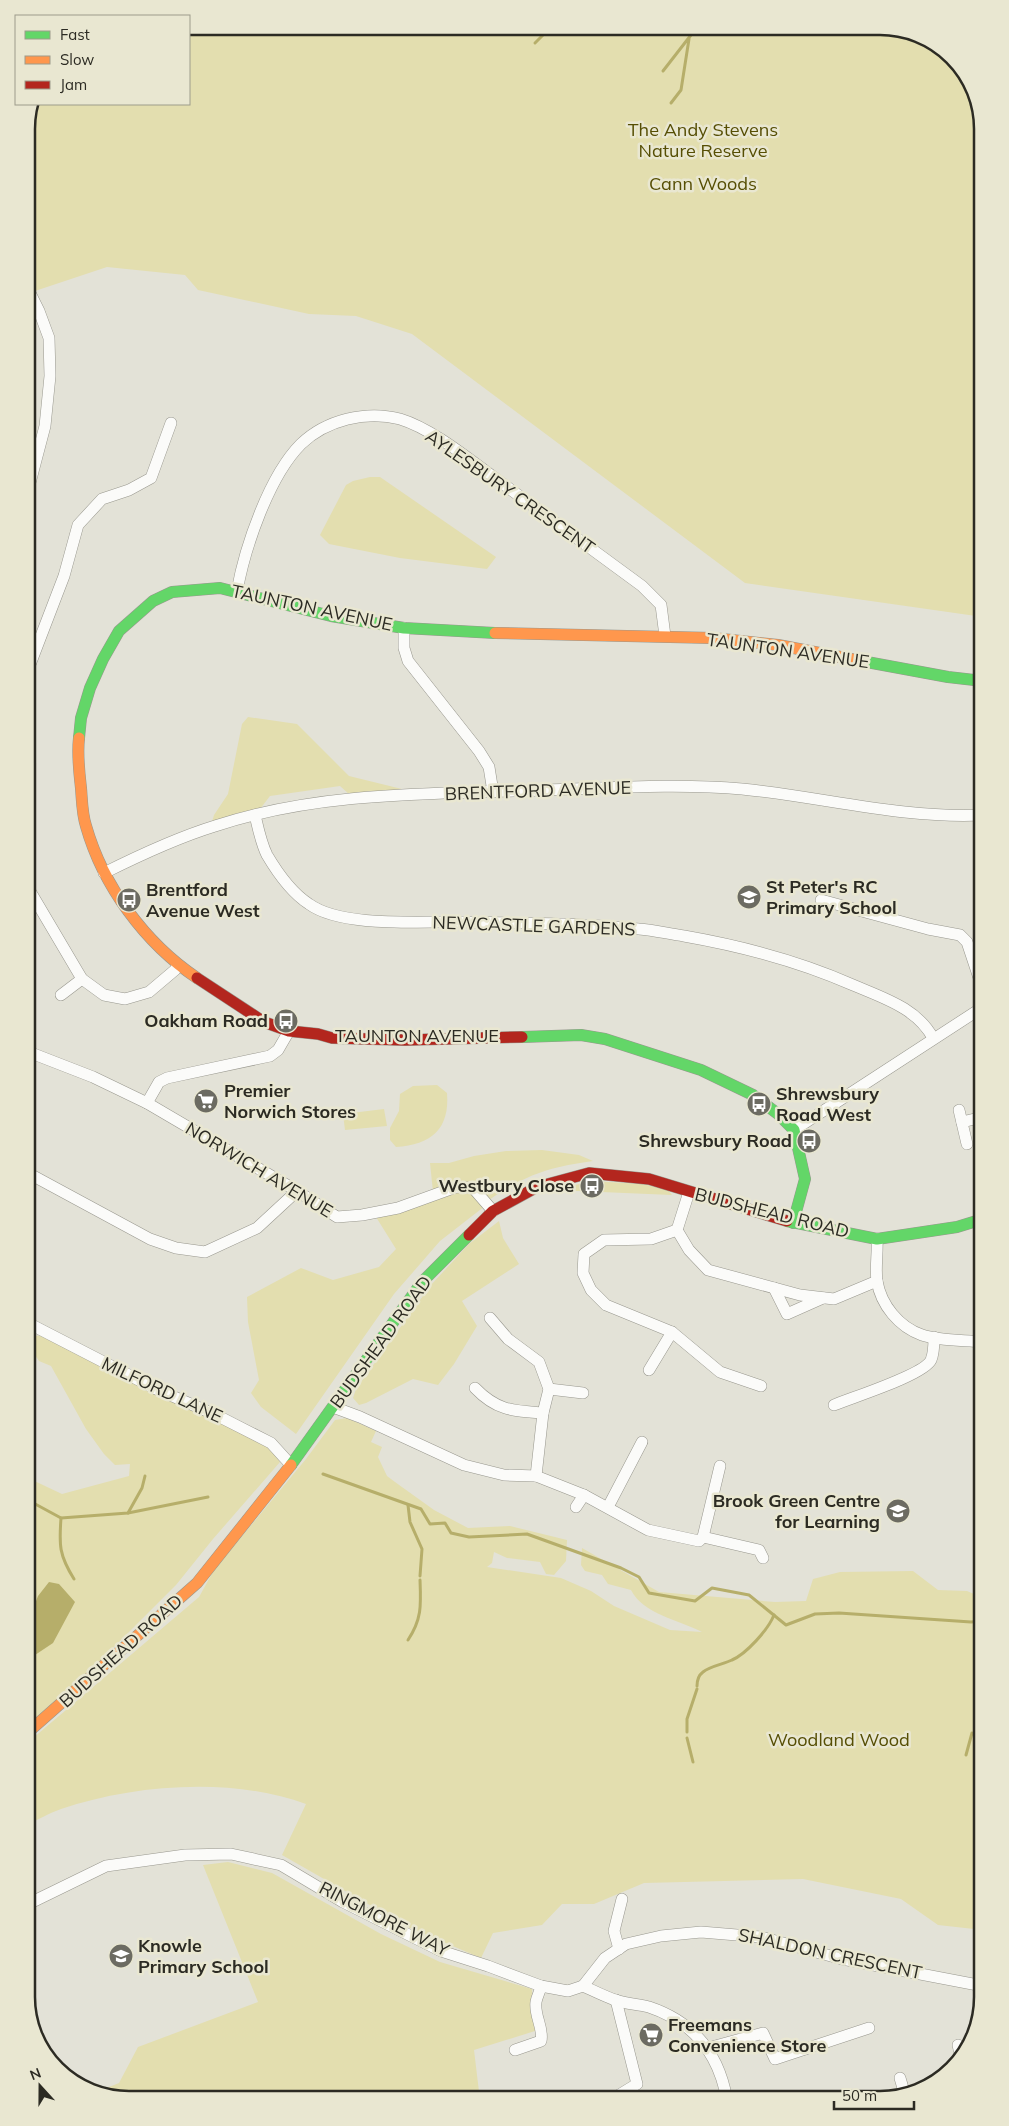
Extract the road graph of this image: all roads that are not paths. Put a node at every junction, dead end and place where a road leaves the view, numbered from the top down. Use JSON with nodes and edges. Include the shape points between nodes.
{"nodes":[{"id":1,"x":35,"y":302,"type":"edge"},
{"id":2,"x":171,"y":423,"type":"dead end"},
{"id":3,"x":35,"y":464,"type":"edge"},
{"id":4,"x":237,"y":591,"type":"junction"},
{"id":5,"x":404,"y":628,"type":"junction"},
{"id":6,"x":665,"y":636,"type":"junction"},
{"id":7,"x":35,"y":652,"type":"edge"},
{"id":8,"x":974,"y":680,"type":"edge"},
{"id":9,"x":493,"y":792,"type":"junction"},
{"id":10,"x":255,"y":815,"type":"junction"},
{"id":11,"x":974,"y":815,"type":"edge"},
{"id":12,"x":104,"y":873,"type":"junction"},
{"id":13,"x":821,"y":900,"type":"dead end"},
{"id":14,"x":35,"y":903,"type":"edge"},
{"id":15,"x":974,"y":963,"type":"edge"},
{"id":16,"x":178,"y":965,"type":"junction"},
{"id":17,"x":82,"y":978,"type":"junction"},
{"id":18,"x":61,"y":995,"type":"dead end"},
{"id":19,"x":974,"y":1013,"type":"edge"},
{"id":20,"x":289,"y":1031,"type":"junction"},
{"id":21,"x":933,"y":1038,"type":"junction"},
{"id":22,"x":35,"y":1054,"type":"edge"},
{"id":23,"x":147,"y":1103,"type":"junction"},
{"id":24,"x":959,"y":1110,"type":"dead end"},
{"id":25,"x":974,"y":1119,"type":"edge"},
{"id":26,"x":962,"y":1122,"type":"junction"},
{"id":27,"x":794,"y":1130,"type":"junction"},
{"id":28,"x":967,"y":1144,"type":"dead end"},
{"id":29,"x":35,"y":1177,"type":"edge"},
{"id":30,"x":297,"y":1191,"type":"junction"},
{"id":31,"x":689,"y":1192,"type":"junction"},
{"id":32,"x":493,"y":1211,"type":"junction"},
{"id":33,"x":974,"y":1222,"type":"edge"},
{"id":34,"x":793,"y":1223,"type":"junction"},
{"id":35,"x":677,"y":1230,"type":"junction"},
{"id":36,"x":878,"y":1239,"type":"junction"},
{"id":37,"x":877,"y":1281,"type":"junction"},
{"id":38,"x":774,"y":1288,"type":"junction"},
{"id":39,"x":823,"y":1298,"type":"junction"},
{"id":40,"x":490,"y":1318,"type":"dead end"},
{"id":41,"x":35,"y":1327,"type":"edge"},
{"id":42,"x":672,"y":1332,"type":"junction"},
{"id":43,"x":934,"y":1337,"type":"junction"},
{"id":44,"x":974,"y":1341,"type":"edge"},
{"id":45,"x":649,"y":1370,"type":"dead end"},
{"id":46,"x":761,"y":1386,"type":"dead end"},
{"id":47,"x":475,"y":1388,"type":"dead end"},
{"id":48,"x":549,"y":1389,"type":"junction"},
{"id":49,"x":583,"y":1393,"type":"dead end"},
{"id":50,"x":834,"y":1405,"type":"dead end"},
{"id":51,"x":333,"y":1408,"type":"junction"},
{"id":52,"x":543,"y":1412,"type":"junction"},
{"id":53,"x":642,"y":1442,"type":"dead end"},
{"id":54,"x":291,"y":1464,"type":"junction"},
{"id":55,"x":720,"y":1466,"type":"dead end"},
{"id":56,"x":536,"y":1476,"type":"junction"},
{"id":57,"x":584,"y":1495,"type":"junction"},
{"id":58,"x":576,"y":1507,"type":"dead end"},
{"id":59,"x":608,"y":1508,"type":"junction"},
{"id":60,"x":703,"y":1537,"type":"junction"},
{"id":61,"x":763,"y":1558,"type":"dead end"},
{"id":62,"x":35,"y":1726,"type":"edge"},
{"id":63,"x":622,"y":1899,"type":"dead end"},
{"id":64,"x":35,"y":1901,"type":"edge"},
{"id":65,"x":619,"y":1949,"type":"junction"},
{"id":66,"x":974,"y":1984,"type":"edge"},
{"id":67,"x":541,"y":1986,"type":"junction"},
{"id":68,"x":583,"y":1986,"type":"junction"},
{"id":69,"x":616,"y":2000,"type":"junction"},
{"id":70,"x":869,"y":2028,"type":"dead end"},
{"id":71,"x":708,"y":2048,"type":"junction"},
{"id":72,"x":515,"y":2050,"type":"dead end"},
{"id":73,"x":900,"y":2078,"type":"dead end"},
{"id":74,"x":903,"y":2088,"type":"edge"},
{"id":75,"x":626,"y":2091,"type":"edge"},
{"id":76,"x":725,"y":2091,"type":"edge"}],
"edges":[{"from":1,"to":3,"type":"street","via":[[49,338],[50,376],[45,426]]},
{"from":2,"to":7,"type":"street","via":[[151,478],[102,500],[78,525],[64,576]]},
{"from":4,"to":5,"type":"street","name":"TAUNTON AVENUE","via":[[331,616]]},
{"from":4,"to":6,"type":"street","name":"AYLESBURY CRESCENT","via":[[243,561],[258,519],[282,471],[301,444],[323,427],[350,418],[376,416],[400,419],[449,445],[642,586],[661,605]]},
{"from":4,"to":12,"type":"street","name":"TAUNTON AVENUE","via":[[220,588],[172,592],[153,601],[120,631],[103,659],[81,718],[77,754],[85,824]]},
{"from":5,"to":6,"type":"street","name":"TAUNTON AVENUE","via":[[525,635]]},
{"from":5,"to":9,"type":"street","via":[[408,661],[480,750],[489,767]]},
{"from":6,"to":8,"type":"street","name":"TAUNTON AVENUE","via":[[778,645]]},
{"from":9,"to":10,"type":"street","name":"BRENTFORD AVENUE","via":[[359,798]]},
{"from":9,"to":11,"type":"street","name":"BRENTFORD AVENUE","via":[[740,788],[928,815]]},
{"from":10,"to":12,"type":"street","name":"BRENTFORD AVENUE","via":[[217,825],[150,850]]},
{"from":10,"to":21,"type":"street","name":"NEWCASTLE GARDENS","via":[[266,854],[288,884],[310,905],[341,917],[388,922],[580,924],[641,929],[708,941],[829,974],[906,1009],[922,1022]]},
{"from":12,"to":16,"type":"street","name":"TAUNTON AVENUE","via":[[147,934]]},
{"from":13,"to":15,"type":"street","via":[[960,935],[967,942]]},
{"from":14,"to":17,"type":"street"},
{"from":16,"to":17,"type":"street","via":[[149,992],[125,999],[104,994]]},
{"from":16,"to":20,"type":"street","name":"TAUNTON AVENUE","via":[[264,1022]]},
{"from":17,"to":18,"type":"street"},
{"from":19,"to":21,"type":"street"},
{"from":20,"to":23,"type":"street","via":[[278,1050],[270,1056],[167,1078],[159,1082]]},
{"from":20,"to":27,"type":"street","name":"TAUNTON AVENUE","via":[[332,1038],[376,1040],[560,1034],[605,1039],[708,1074],[753,1095]]},
{"from":21,"to":27,"type":"street"},
{"from":22,"to":23,"type":"street","name":"NORWICH AVENUE"},
{"from":23,"to":30,"type":"street","name":"NORWICH AVENUE"},
{"from":24,"to":26,"type":"street"},
{"from":25,"to":26,"type":"street"},
{"from":26,"to":28,"type":"street"},
{"from":27,"to":34,"type":"street","via":[[806,1179]]},
{"from":29,"to":30,"type":"street","via":[[150,1239],[176,1248],[205,1252],[257,1228]]},
{"from":30,"to":32,"type":"street","name":"NORWICH AVENUE","via":[[337,1217],[398,1208],[456,1187],[473,1188]]},
{"from":31,"to":32,"type":"street","name":"BUDSHEAD ROAD","via":[[649,1179],[589,1172],[537,1187]]},
{"from":31,"to":34,"type":"street","name":"BUDSHEAD ROAD"},
{"from":31,"to":35,"type":"street"},
{"from":32,"to":51,"type":"street","name":"BUDSHEAD ROAD","via":[[422,1282]]},
{"from":33,"to":36,"type":"street","name":"BUDSHEAD ROAD"},
{"from":34,"to":36,"type":"street","name":"BUDSHEAD ROAD"},
{"from":35,"to":38,"type":"street","via":[[689,1250],[708,1270]]},
{"from":35,"to":42,"type":"street","via":[[651,1239],[604,1240],[584,1254],[582,1273],[591,1290],[606,1305]]},
{"from":36,"to":37,"type":"street"},
{"from":37,"to":39,"type":"street","via":[[834,1299]]},
{"from":37,"to":43,"type":"street","via":[[886,1304],[898,1321],[922,1335]]},
{"from":38,"to":39,"type":"street"},
{"from":38,"to":39,"type":"street","via":[[786,1314]]},
{"from":40,"to":48,"type":"street","via":[[508,1339],[539,1362]]},
{"from":41,"to":54,"type":"street","name":"MILFORD LANE","via":[[271,1443]]},
{"from":42,"to":45,"type":"street"},
{"from":42,"to":46,"type":"street","via":[[720,1372]]},
{"from":43,"to":44,"type":"street"},
{"from":43,"to":50,"type":"street","via":[[930,1362],[915,1374]]},
{"from":47,"to":52,"type":"street","via":[[484,1397],[510,1410]]},
{"from":48,"to":49,"type":"street"},
{"from":48,"to":52,"type":"street"},
{"from":51,"to":54,"type":"street","name":"BUDSHEAD ROAD"},
{"from":51,"to":56,"type":"street","via":[[360,1417],[464,1465],[504,1475]]},
{"from":52,"to":56,"type":"street"},
{"from":53,"to":59,"type":"street"},
{"from":54,"to":62,"type":"street","name":"BUDSHEAD ROAD","via":[[197,1583]]},
{"from":55,"to":60,"type":"street"},
{"from":56,"to":57,"type":"street"},
{"from":57,"to":58,"type":"street"},
{"from":57,"to":59,"type":"street"},
{"from":59,"to":60,"type":"street","via":[[648,1530],[699,1540]]},
{"from":60,"to":61,"type":"street","via":[[759,1550]]},
{"from":63,"to":65,"type":"street","via":[[614,1931]]},
{"from":64,"to":67,"type":"street","name":"RINGMORE WAY","via":[[106,1866],[185,1855],[231,1854],[281,1865],[343,1902],[441,1951]]},
{"from":65,"to":66,"type":"street","name":"SHALDON CRESCENT","via":[[626,1944],[661,1936],[727,1933],[761,1937],[842,1959]]},
{"from":65,"to":68,"type":"street","name":"SHALDON CRESCENT","via":[[605,1958]]},
{"from":67,"to":68,"type":"street","name":"RINGMORE WAY","via":[[568,1991]]},
{"from":67,"to":72,"type":"street","via":[[536,2002],[543,2032],[541,2041]]},
{"from":68,"to":69,"type":"street"},
{"from":69,"to":71,"type":"street","via":[[649,2007],[675,2018],[696,2033]]},
{"from":69,"to":75,"type":"street","via":[[638,2084]]},
{"from":70,"to":71,"type":"street","via":[[776,2059],[763,2033]]},
{"from":71,"to":76,"type":"street"},
{"from":73,"to":74,"type":"street"}]}
